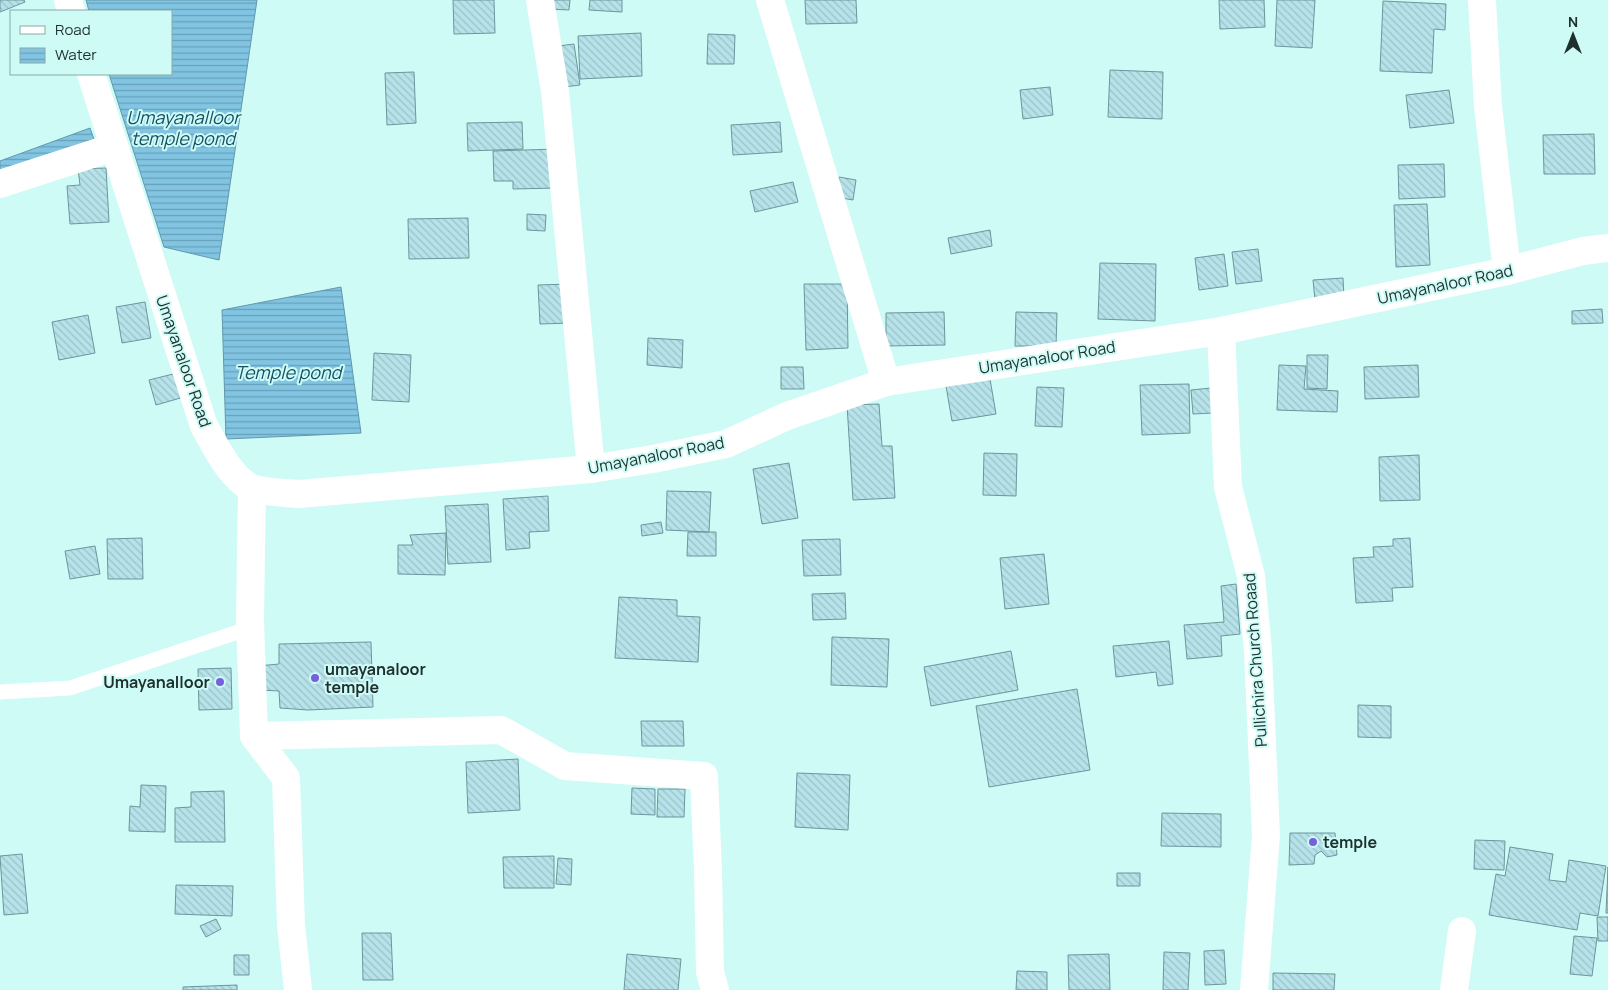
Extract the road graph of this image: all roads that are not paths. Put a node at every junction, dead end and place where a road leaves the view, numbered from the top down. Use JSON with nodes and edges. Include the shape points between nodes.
{"nodes":[{"id":1,"x":540,"y":0,"type":"edge"},
{"id":2,"x":770,"y":0,"type":"edge"},
{"id":3,"x":1482,"y":0,"type":"edge"},
{"id":4,"x":91,"y":75,"type":"edge"},
{"id":5,"x":114,"y":147,"type":"junction"},
{"id":6,"x":0,"y":184,"type":"edge"},
{"id":7,"x":1608,"y":248,"type":"edge"},
{"id":8,"x":1507,"y":271,"type":"junction"},
{"id":9,"x":1220,"y":331,"type":"junction"},
{"id":10,"x":886,"y":382,"type":"junction"},
{"id":11,"x":591,"y":469,"type":"junction"},
{"id":12,"x":252,"y":489,"type":"junction"},
{"id":13,"x":250,"y":628,"type":"junction"},
{"id":14,"x":0,"y":692,"type":"edge"},
{"id":15,"x":254,"y":736,"type":"junction"},
{"id":16,"x":1462,"y":931,"type":"dead end"},
{"id":17,"x":298,"y":990,"type":"edge"},
{"id":18,"x":715,"y":990,"type":"edge"},
{"id":19,"x":1254,"y":990,"type":"edge"},
{"id":20,"x":1454,"y":990,"type":"edge"}],
"edges":[{"from":1,"to":11,"type":"street","via":[[555,91]]},
{"from":2,"to":10,"type":"street"},
{"from":3,"to":8,"type":"street","via":[[1488,106]]},
{"from":4,"to":5,"type":"street","name":"Umayanaloor Road"},
{"from":5,"to":6,"type":"street"},
{"from":5,"to":12,"type":"street","name":"Umayanaloor Road","via":[[204,426],[221,456],[238,478]]},
{"from":7,"to":8,"type":"street","name":"Umayanaloor Road","via":[[1582,251]]},
{"from":8,"to":9,"type":"street","name":"Umayanaloor Road"},
{"from":9,"to":10,"type":"street","name":"Umayanaloor Road"},
{"from":9,"to":19,"type":"street","name":"Pullichira Church Roaad","via":[[1228,487],[1251,576],[1259,670],[1266,835]]},
{"from":10,"to":11,"type":"street","name":"Umayanaloor Road","via":[[787,416],[726,444]]},
{"from":11,"to":12,"type":"street","name":"Umayanaloor Road","via":[[298,494]]},
{"from":12,"to":13,"type":"street"},
{"from":13,"to":14,"type":"lane","via":[[70,688]]},
{"from":13,"to":15,"type":"street"},
{"from":15,"to":17,"type":"street","via":[[286,778],[291,925]]},
{"from":15,"to":18,"type":"street","via":[[501,730],[565,766],[704,776],[710,972]]},
{"from":16,"to":20,"type":"street"}]}
